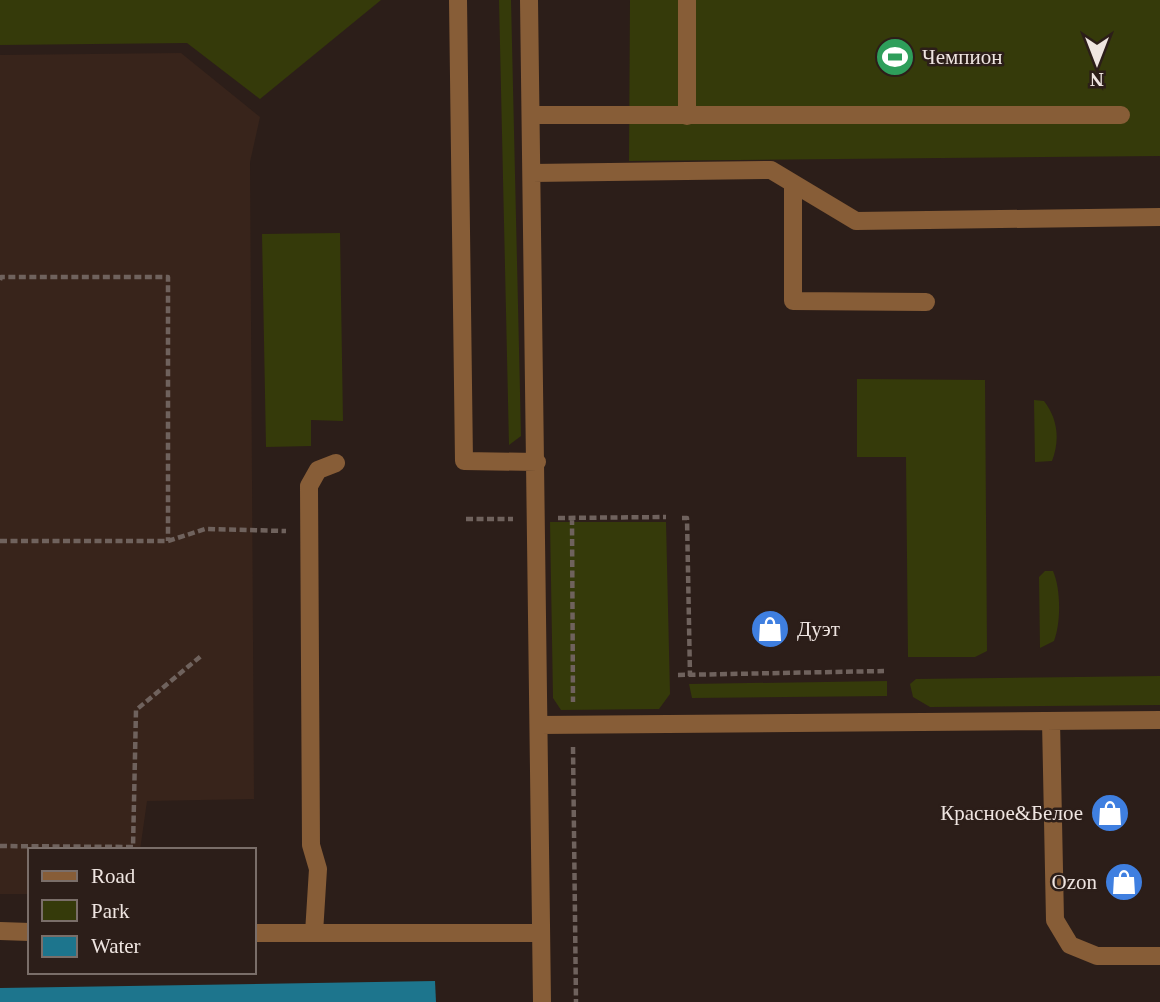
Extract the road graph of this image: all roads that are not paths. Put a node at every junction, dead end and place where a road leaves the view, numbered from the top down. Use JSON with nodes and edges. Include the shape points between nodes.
{"nodes":[{"id":1,"x":458,"y":0,"type":"edge"},
{"id":2,"x":529,"y":0,"type":"edge"},
{"id":3,"x":687,"y":0,"type":"edge"},
{"id":4,"x":531,"y":115,"type":"junction"},
{"id":5,"x":1121,"y":115,"type":"dead end"},
{"id":6,"x":687,"y":116,"type":"junction"},
{"id":7,"x":532,"y":173,"type":"junction"},
{"id":8,"x":793,"y":183,"type":"junction"},
{"id":9,"x":1160,"y":217,"type":"edge"},
{"id":10,"x":926,"y":302,"type":"dead end"},
{"id":11,"x":537,"y":462,"type":"junction"},
{"id":12,"x":336,"y":463,"type":"dead end"},
{"id":13,"x":1160,"y":720,"type":"edge"},
{"id":14,"x":1051,"y":721,"type":"junction"},
{"id":15,"x":539,"y":725,"type":"junction"},
{"id":16,"x":0,"y":932,"type":"edge"},
{"id":17,"x":28,"y":932,"type":"edge"},
{"id":18,"x":256,"y":933,"type":"edge"},
{"id":19,"x":314,"y":933,"type":"junction"},
{"id":20,"x":541,"y":933,"type":"junction"},
{"id":21,"x":1160,"y":956,"type":"edge"},
{"id":22,"x":542,"y":1002,"type":"edge"}],
"edges":[{"from":1,"to":11,"type":"street","via":[[464,461]]},
{"from":2,"to":4,"type":"street"},
{"from":3,"to":6,"type":"street"},
{"from":4,"to":6,"type":"street"},
{"from":4,"to":7,"type":"street"},
{"from":5,"to":6,"type":"street"},
{"from":7,"to":8,"type":"street","via":[[771,170]]},
{"from":7,"to":11,"type":"street"},
{"from":8,"to":9,"type":"street","via":[[856,221]]},
{"from":8,"to":10,"type":"street","via":[[793,301]]},
{"from":11,"to":15,"type":"street"},
{"from":12,"to":19,"type":"street","via":[[318,470],[309,486],[311,845],[318,869]]},
{"from":13,"to":14,"type":"street"},
{"from":14,"to":15,"type":"street"},
{"from":14,"to":21,"type":"street","via":[[1055,920],[1070,945],[1097,956]]},
{"from":15,"to":20,"type":"street"},
{"from":16,"to":17,"type":"street"},
{"from":18,"to":19,"type":"street"},
{"from":19,"to":20,"type":"street"},
{"from":20,"to":22,"type":"street"}]}
